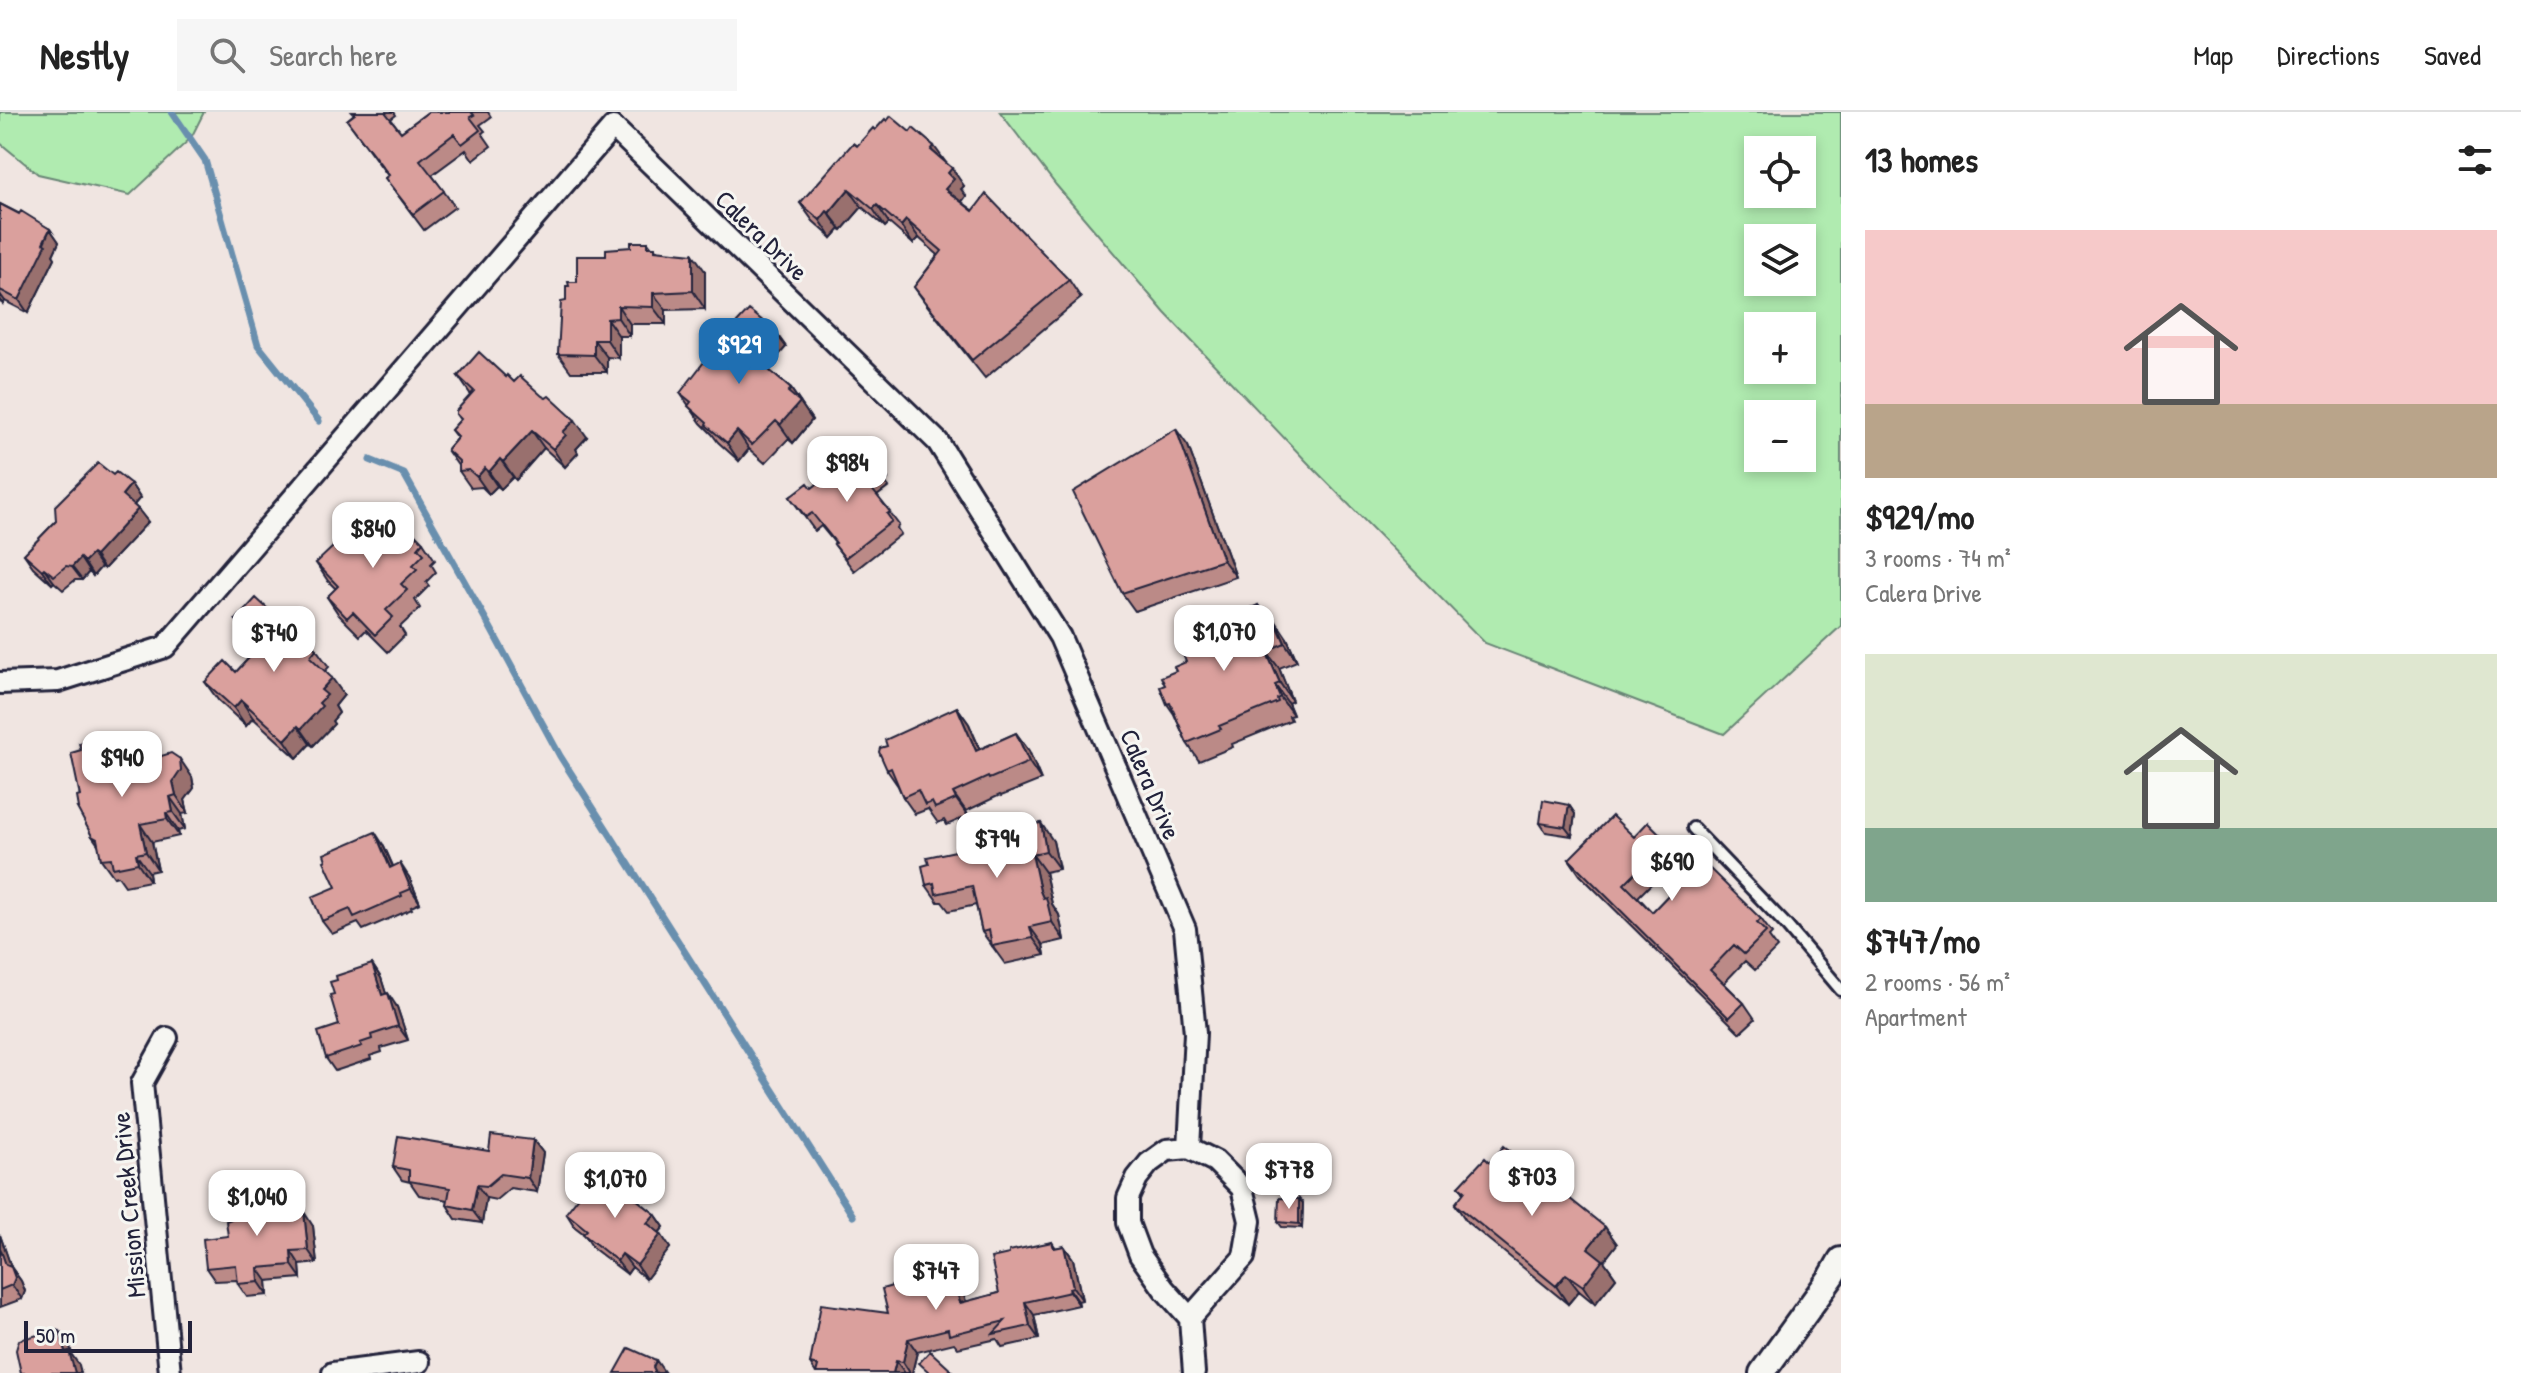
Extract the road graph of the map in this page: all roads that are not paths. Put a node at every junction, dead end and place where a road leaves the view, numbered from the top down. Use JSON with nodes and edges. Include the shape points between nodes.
{"nodes":[{"id":1,"x":0,"y":683,"type":"edge"},
{"id":2,"x":1693,"y":828,"type":"dead end"},
{"id":3,"x":1841,"y":990,"type":"edge"},
{"id":4,"x":167,"y":1038,"type":"dead end"},
{"id":5,"x":1189,"y":1148,"type":"junction"},
{"id":6,"x":1841,"y":1260,"type":"edge"},
{"id":7,"x":1190,"y":1318,"type":"junction"},
{"id":8,"x":419,"y":1362,"type":"dead end"},
{"id":9,"x":170,"y":1373,"type":"edge"},
{"id":10,"x":333,"y":1373,"type":"edge"},
{"id":11,"x":1194,"y":1373,"type":"edge"},
{"id":12,"x":1762,"y":1373,"type":"edge"}],
"edges":[{"from":1,"to":5,"type":"street","name":"Calera Drive","via":[[58,681],[165,647],[613,127],[938,442],[1060,637],[1185,929],[1195,1033]]},
{"from":2,"to":3,"type":"lane"},
{"from":4,"to":9,"type":"street","name":"Mission Creek Drive","via":[[142,1083]]},
{"from":5,"to":7,"type":"street","via":[[1215,1161],[1242,1188],[1250,1221],[1244,1257]]},
{"from":5,"to":7,"type":"street","via":[[1167,1150],[1149,1163],[1128,1198],[1128,1223],[1140,1255]]},
{"from":6,"to":12,"type":"street"},
{"from":7,"to":11,"type":"street"},
{"from":8,"to":10,"type":"street"}]}
